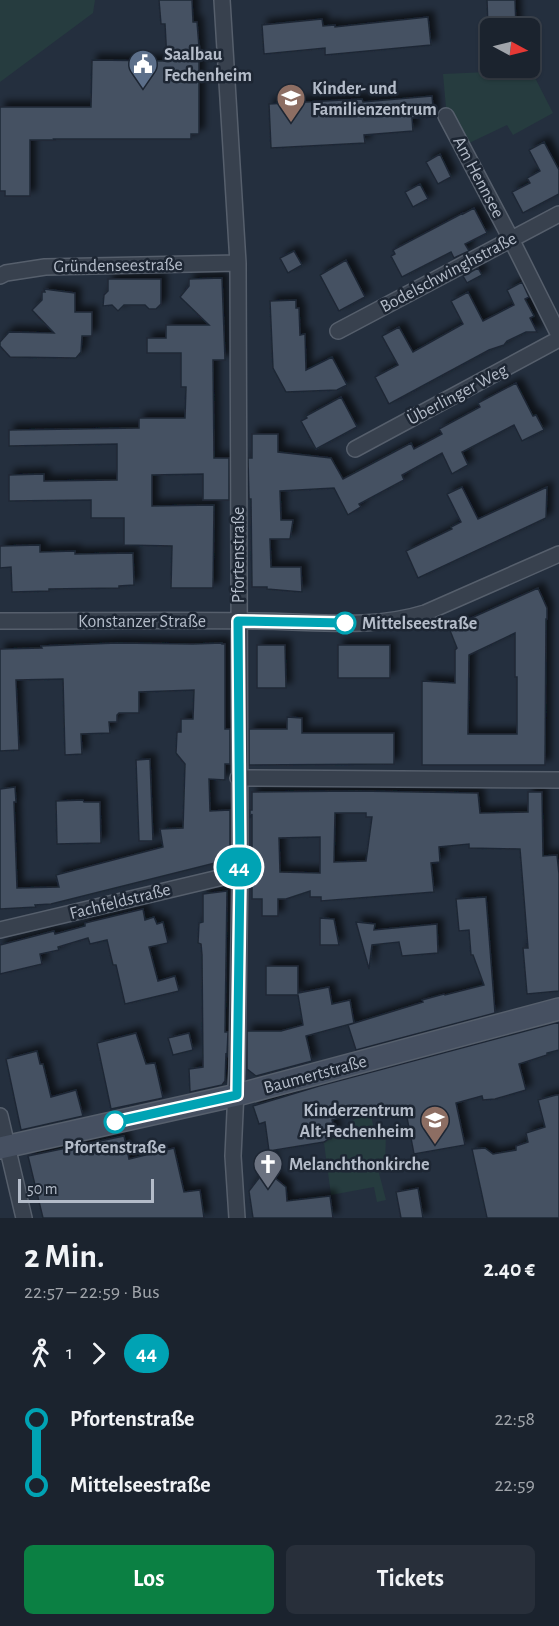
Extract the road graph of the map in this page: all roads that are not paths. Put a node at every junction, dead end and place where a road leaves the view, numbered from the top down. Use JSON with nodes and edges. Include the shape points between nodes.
{"nodes":[{"id":1,"x":222,"y":0,"type":"edge"},
{"id":2,"x":447,"y":116,"type":"dead end"},
{"id":3,"x":559,"y":214,"type":"edge"},
{"id":4,"x":511,"y":239,"type":"junction"},
{"id":5,"x":238,"y":263,"type":"junction"},
{"id":6,"x":0,"y":276,"type":"edge"},
{"id":7,"x":338,"y":331,"type":"dead end"},
{"id":8,"x":559,"y":337,"type":"edge"},
{"id":9,"x":355,"y":449,"type":"dead end"},
{"id":10,"x":559,"y":554,"type":"edge"},
{"id":11,"x":0,"y":621,"type":"edge"},
{"id":12,"x":238,"y":621,"type":"junction"},
{"id":13,"x":238,"y":778,"type":"junction"},
{"id":14,"x":559,"y":780,"type":"edge"},
{"id":15,"x":240,"y":873,"type":"junction"},
{"id":16,"x":0,"y":930,"type":"edge"},
{"id":17,"x":559,"y":1009,"type":"edge"},
{"id":18,"x":237,"y":1095,"type":"junction"},
{"id":19,"x":0,"y":1116,"type":"edge"},
{"id":20,"x":4,"y":1147,"type":"edge"},
{"id":21,"x":24,"y":1218,"type":"edge"},
{"id":22,"x":237,"y":1218,"type":"edge"}],
"edges":[{"from":1,"to":5,"type":"street","name":"Pfortenstraße"},
{"from":2,"to":4,"type":"street","name":"Am Hennsee"},
{"from":3,"to":4,"type":"street","name":"Bodelschwinghstraße"},
{"from":4,"to":7,"type":"street","name":"Bodelschwinghstraße"},
{"from":4,"to":8,"type":"street","name":"Am Hennsee"},
{"from":5,"to":6,"type":"street","name":"Gründenseestraße","via":[[45,267]]},
{"from":5,"to":12,"type":"street","name":"Pfortenstraße"},
{"from":8,"to":9,"type":"street","name":"Überlinger Weg"},
{"from":10,"to":12,"type":"street","name":"Konstanzer Straße","via":[[410,618],[368,623]]},
{"from":11,"to":12,"type":"street","name":"Konstanzer Straße"},
{"from":12,"to":13,"type":"street","name":"Pfortenstraße"},
{"from":13,"to":14,"type":"street"},
{"from":13,"to":15,"type":"street","name":"Pfortenstraße"},
{"from":15,"to":16,"type":"street","name":"Fachfeldstraße"},
{"from":15,"to":18,"type":"street","name":"Pfortenstraße"},
{"from":17,"to":18,"type":"street","name":"Baumertstraße"},
{"from":18,"to":20,"type":"street","name":"Baumertstraße"},
{"from":18,"to":22,"type":"street","name":"Pfortenstraße","via":[[233,1156]]},
{"from":19,"to":20,"type":"street"},
{"from":20,"to":21,"type":"street"}]}
